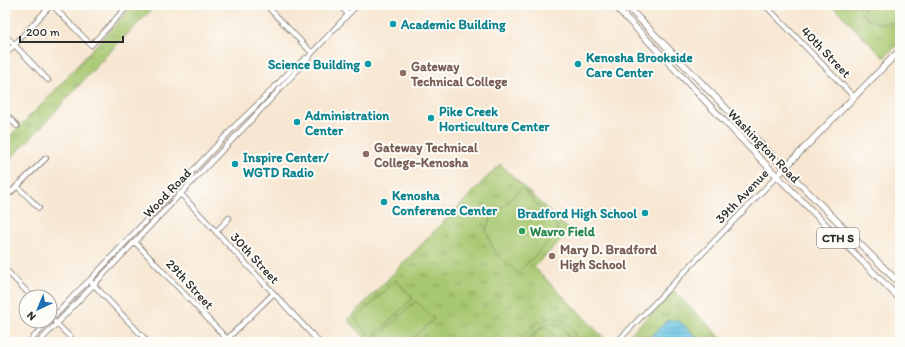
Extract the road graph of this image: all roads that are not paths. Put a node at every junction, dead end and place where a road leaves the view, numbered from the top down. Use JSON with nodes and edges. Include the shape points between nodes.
{"nodes":[{"id":1,"x":52,"y":5,"type":"edge"},
{"id":2,"x":129,"y":5,"type":"edge"},
{"id":3,"x":266,"y":5,"type":"edge"},
{"id":4,"x":339,"y":5,"type":"edge"},
{"id":5,"x":357,"y":5,"type":"edge"},
{"id":6,"x":614,"y":5,"type":"edge"},
{"id":7,"x":626,"y":5,"type":"edge"},
{"id":8,"x":765,"y":5,"type":"edge"},
{"id":9,"x":348,"y":14,"type":"junction"},
{"id":10,"x":5,"y":35,"type":"edge"},
{"id":11,"x":15,"y":45,"type":"junction"},
{"id":12,"x":900,"y":50,"type":"edge"},
{"id":13,"x":312,"y":52,"type":"junction"},
{"id":14,"x":5,"y":55,"type":"edge"},
{"id":15,"x":308,"y":57,"type":"junction"},
{"id":16,"x":48,"y":80,"type":"dead end"},
{"id":17,"x":854,"y":97,"type":"junction"},
{"id":18,"x":5,"y":113,"type":"edge"},
{"id":19,"x":17,"y":126,"type":"dead end"},
{"id":20,"x":729,"y":126,"type":"junction"},
{"id":21,"x":757,"y":140,"type":"junction"},
{"id":22,"x":46,"y":158,"type":"dead end"},
{"id":23,"x":784,"y":168,"type":"junction"},
{"id":24,"x":777,"y":176,"type":"junction"},
{"id":25,"x":17,"y":186,"type":"junction"},
{"id":26,"x":176,"y":189,"type":"junction"},
{"id":27,"x":181,"y":194,"type":"junction"},
{"id":28,"x":5,"y":198,"type":"edge"},
{"id":29,"x":39,"y":208,"type":"dead end"},
{"id":30,"x":229,"y":218,"type":"dead end"},
{"id":31,"x":216,"y":232,"type":"junction"},
{"id":32,"x":135,"y":242,"type":"junction"},
{"id":33,"x":5,"y":269,"type":"edge"},
{"id":34,"x":90,"y":280,"type":"junction"},
{"id":35,"x":900,"y":284,"type":"edge"},
{"id":36,"x":94,"y":285,"type":"junction"},
{"id":37,"x":24,"y":289,"type":"edge"},
{"id":38,"x":273,"y":294,"type":"junction"},
{"id":39,"x":900,"y":299,"type":"edge"},
{"id":40,"x":58,"y":312,"type":"edge"},
{"id":41,"x":58,"y":321,"type":"edge"},
{"id":42,"x":58,"y":325,"type":"edge"},
{"id":43,"x":41,"y":329,"type":"edge"},
{"id":44,"x":50,"y":329,"type":"edge"},
{"id":45,"x":228,"y":341,"type":"edge"},
{"id":46,"x":29,"y":342,"type":"edge"},
{"id":47,"x":38,"y":342,"type":"edge"},
{"id":48,"x":75,"y":342,"type":"edge"},
{"id":49,"x":148,"y":342,"type":"edge"},
{"id":50,"x":319,"y":342,"type":"edge"},
{"id":51,"x":617,"y":342,"type":"edge"}],
"edges":[{"from":1,"to":2,"type":"street","via":[[90,45]]},
{"from":1,"to":11,"type":"street"},
{"from":3,"to":13,"type":"street"},
{"from":4,"to":9,"type":"street"},
{"from":5,"to":9,"type":"street","name":"Wood Road"},
{"from":6,"to":20,"type":"main road","name":"Washington Road"},
{"from":7,"to":21,"type":"main road","name":"Washington Road"},
{"from":8,"to":17,"type":"street","name":"40th Street"},
{"from":9,"to":13,"type":"street","name":"Wood Road"},
{"from":10,"to":11,"type":"street"},
{"from":11,"to":14,"type":"street"},
{"from":11,"to":16,"type":"street"},
{"from":12,"to":17,"type":"main road","name":"39th Avenue"},
{"from":13,"to":15,"type":"street","name":"Wood Road"},
{"from":15,"to":26,"type":"street","name":"Wood Road","via":[[291,70]]},
{"from":15,"to":27,"type":"street","name":"Wood Road"},
{"from":17,"to":23,"type":"main road","name":"39th Avenue"},
{"from":18,"to":19,"type":"street"},
{"from":20,"to":21,"type":"main road","via":[[736,123]]},
{"from":20,"to":24,"type":"main road","name":"Washington Road"},
{"from":21,"to":23,"type":"main road","name":"Washington Road"},
{"from":22,"to":25,"type":"street"},
{"from":23,"to":24,"type":"main road","name":"39th Avenue"},
{"from":23,"to":35,"type":"main road","name":"Washington Road","number":"CTH S"},
{"from":24,"to":39,"type":"main road","name":"Washington Road","number":"CTH S"},
{"from":24,"to":51,"type":"street","name":"39th Avenue"},
{"from":25,"to":28,"type":"street"},
{"from":25,"to":29,"type":"street"},
{"from":26,"to":27,"type":"street","name":"30th Street"},
{"from":26,"to":34,"type":"street","name":"Wood Road"},
{"from":27,"to":31,"type":"street","name":"30th Street"},
{"from":27,"to":32,"type":"street","name":"Wood Road"},
{"from":30,"to":31,"type":"street"},
{"from":31,"to":38,"type":"street","name":"30th Street"},
{"from":32,"to":36,"type":"street","name":"Wood Road"},
{"from":32,"to":45,"type":"street","name":"29th Street"},
{"from":33,"to":37,"type":"street"},
{"from":34,"to":36,"type":"street"},
{"from":34,"to":40,"type":"street","name":"Wood Road"},
{"from":36,"to":41,"type":"street","name":"Wood Road"},
{"from":36,"to":49,"type":"street"},
{"from":38,"to":45,"type":"street"},
{"from":38,"to":50,"type":"street","name":"30th Street"},
{"from":42,"to":48,"type":"street"},
{"from":43,"to":46,"type":"street","name":"Wood Road"},
{"from":44,"to":47,"type":"street","name":"Wood Road"}]}
